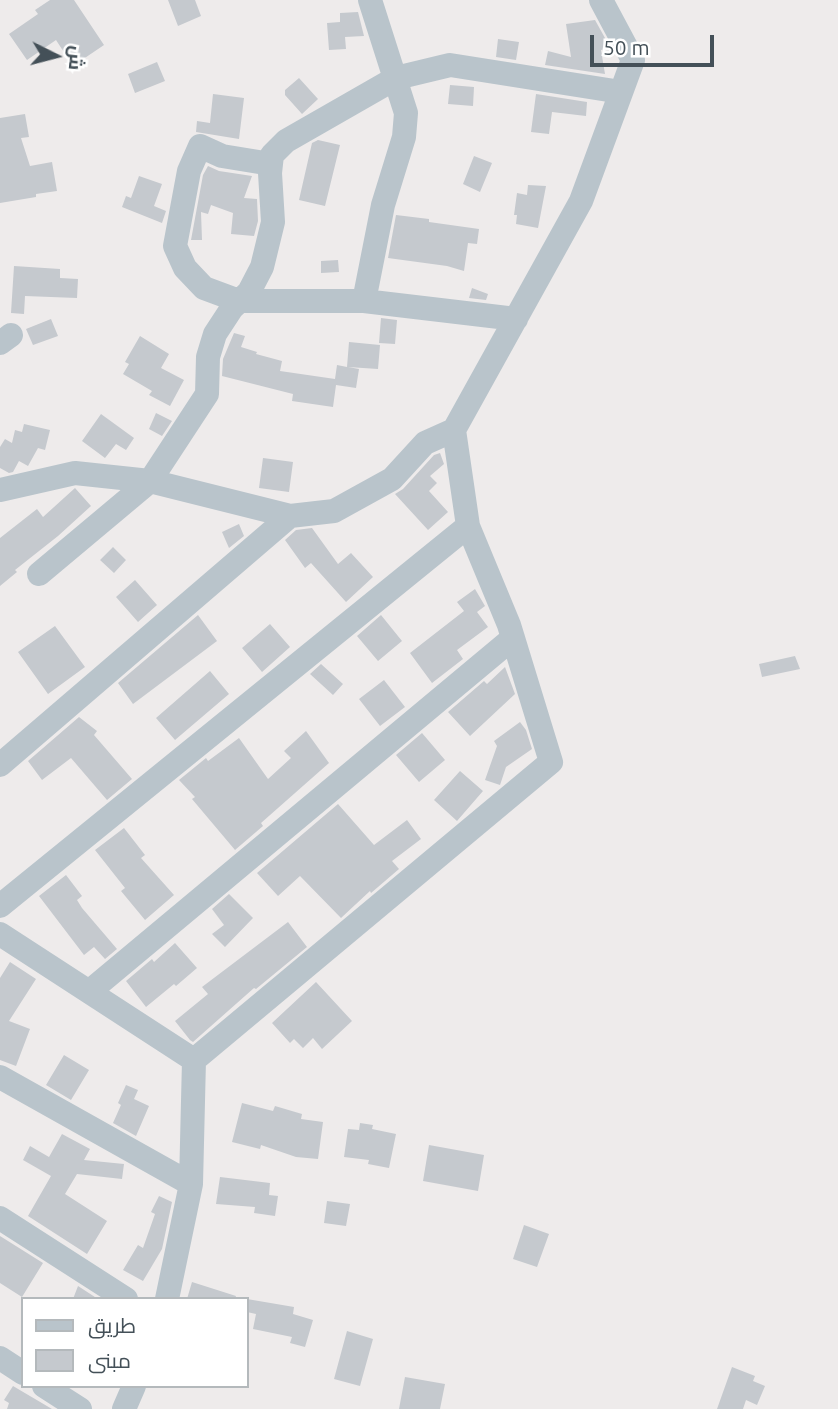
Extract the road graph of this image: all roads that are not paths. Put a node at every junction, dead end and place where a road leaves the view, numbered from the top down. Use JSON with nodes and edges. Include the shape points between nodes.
{"nodes":[{"id":1,"x":370,"y":0,"type":"edge"},
{"id":2,"x":601,"y":0,"type":"edge"},
{"id":3,"x":396,"y":78,"type":"junction"},
{"id":4,"x":621,"y":92,"type":"junction"},
{"id":5,"x":271,"y":164,"type":"junction"},
{"id":6,"x":239,"y":301,"type":"junction"},
{"id":7,"x":364,"y":301,"type":"junction"},
{"id":8,"x":516,"y":319,"type":"junction"},
{"id":9,"x":454,"y":430,"type":"junction"},
{"id":10,"x":150,"y":481,"type":"junction"},
{"id":11,"x":0,"y":490,"type":"edge"},
{"id":12,"x":290,"y":516,"type":"junction"},
{"id":13,"x":468,"y":526,"type":"junction"},
{"id":14,"x":39,"y":573,"type":"dead end"},
{"id":15,"x":513,"y":638,"type":"junction"},
{"id":16,"x":0,"y":765,"type":"edge"},
{"id":17,"x":0,"y":906,"type":"edge"},
{"id":18,"x":0,"y":934,"type":"edge"},
{"id":19,"x":90,"y":991,"type":"junction"},
{"id":20,"x":194,"y":1060,"type":"junction"},
{"id":21,"x":0,"y":1077,"type":"edge"},
{"id":22,"x":191,"y":1184,"type":"junction"},
{"id":23,"x":0,"y":1218,"type":"edge"},
{"id":24,"x":123,"y":1297,"type":"edge"},
{"id":25,"x":167,"y":1297,"type":"edge"},
{"id":26,"x":0,"y":1358,"type":"edge"},
{"id":27,"x":21,"y":1372,"type":"edge"},
{"id":28,"x":47,"y":1388,"type":"edge"},
{"id":29,"x":133,"y":1388,"type":"edge"},
{"id":30,"x":80,"y":1409,"type":"edge"},
{"id":31,"x":124,"y":1409,"type":"edge"}],
"edges":[{"from":1,"to":3,"type":"street"},
{"from":2,"to":4,"type":"street","via":[[633,60]]},
{"from":3,"to":4,"type":"street","via":[[450,65]]},
{"from":3,"to":5,"type":"street","via":[[286,141],[272,155]]},
{"from":3,"to":7,"type":"street","via":[[406,113],[404,137],[383,205]]},
{"from":4,"to":8,"type":"street","via":[[581,201]]},
{"from":5,"to":6,"type":"street","via":[[273,222],[262,267]]},
{"from":5,"to":6,"type":"street","via":[[222,156],[200,146],[189,171],[175,246],[204,288]]},
{"from":6,"to":7,"type":"street"},
{"from":6,"to":10,"type":"street","via":[[215,334],[208,358],[207,394]]},
{"from":7,"to":8,"type":"street"},
{"from":8,"to":9,"type":"street"},
{"from":9,"to":12,"type":"street","via":[[425,443],[392,479],[334,511]]},
{"from":9,"to":13,"type":"street"},
{"from":10,"to":11,"type":"street","via":[[75,473]]},
{"from":10,"to":12,"type":"street"},
{"from":10,"to":14,"type":"street"},
{"from":12,"to":16,"type":"street"},
{"from":13,"to":15,"type":"street"},
{"from":13,"to":17,"type":"street"},
{"from":15,"to":19,"type":"street"},
{"from":15,"to":20,"type":"street","via":[[551,762]]},
{"from":18,"to":19,"type":"street"},
{"from":19,"to":20,"type":"street"},
{"from":20,"to":22,"type":"street"},
{"from":21,"to":22,"type":"street"},
{"from":22,"to":25,"type":"street"},
{"from":23,"to":24,"type":"street"},
{"from":26,"to":27,"type":"street"},
{"from":28,"to":30,"type":"street"},
{"from":29,"to":31,"type":"street"}]}
